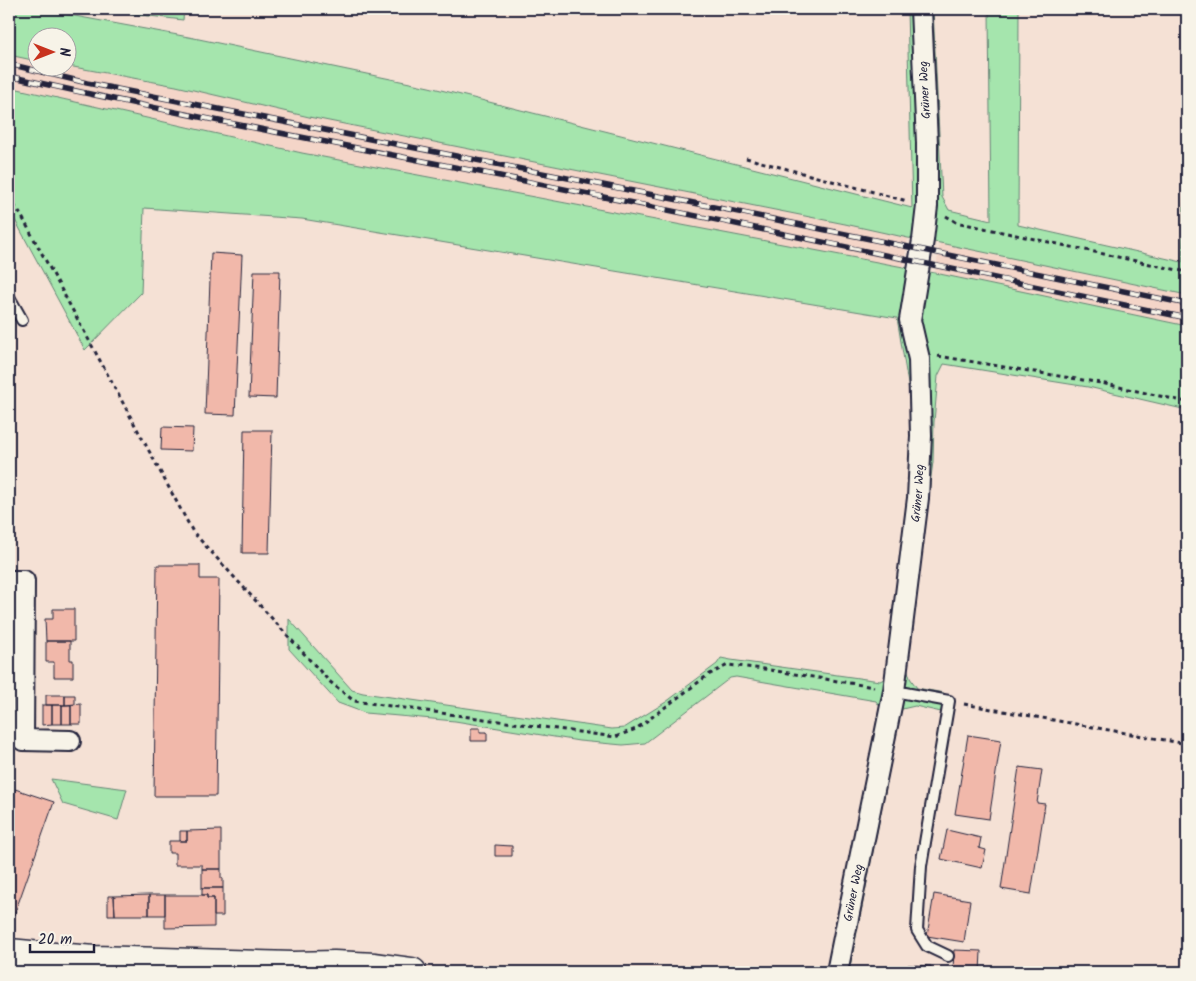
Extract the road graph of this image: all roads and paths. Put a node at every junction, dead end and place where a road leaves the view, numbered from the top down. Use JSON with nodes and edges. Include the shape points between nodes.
{"nodes":[{"id":1,"x":921,"y":9,"type":"edge"},
{"id":2,"x":746,"y":158,"type":"dead end"},
{"id":3,"x":9,"y":198,"type":"edge"},
{"id":4,"x":927,"y":206,"type":"junction"},
{"id":5,"x":1187,"y":272,"type":"edge"},
{"id":6,"x":9,"y":298,"type":"edge"},
{"id":7,"x":22,"y":320,"type":"dead end"},
{"id":8,"x":917,"y":352,"type":"junction"},
{"id":9,"x":1187,"y":402,"type":"edge"},
{"id":10,"x":9,"y":581,"type":"edge"},
{"id":11,"x":894,"y":691,"type":"junction"},
{"id":12,"x":949,"y":702,"type":"junction"},
{"id":13,"x":70,"y":740,"type":"dead end"},
{"id":14,"x":1187,"y":744,"type":"edge"},
{"id":15,"x":9,"y":953,"type":"edge"},
{"id":16,"x":948,"y":956,"type":"dead end"},
{"id":17,"x":412,"y":972,"type":"edge"},
{"id":18,"x":837,"y":972,"type":"edge"}],
"edges":[{"from":1,"to":4,"type":"street","name":"Grüner Weg"},
{"from":2,"to":4,"type":"path"},
{"from":3,"to":11,"type":"path","via":[[193,532],[329,682],[354,701],[614,737],[636,730],[708,675],[728,665],[764,668]]},
{"from":4,"to":5,"type":"path","via":[[956,222]]},
{"from":4,"to":8,"type":"street","name":"Grüner Weg","via":[[910,320]]},
{"from":6,"to":7,"type":"lane"},
{"from":8,"to":9,"type":"path"},
{"from":8,"to":11,"type":"street","name":"Grüner Weg","via":[[921,436],[918,498]]},
{"from":10,"to":13,"type":"street","via":[[24,581],[23,740]]},
{"from":11,"to":12,"type":"lane"},
{"from":11,"to":18,"type":"street","name":"Grüner Weg"},
{"from":12,"to":14,"type":"path"},
{"from":12,"to":16,"type":"lane","via":[[921,866],[917,930],[927,946]]},
{"from":15,"to":17,"type":"street","via":[[52,952],[95,960],[334,965]]}]}
